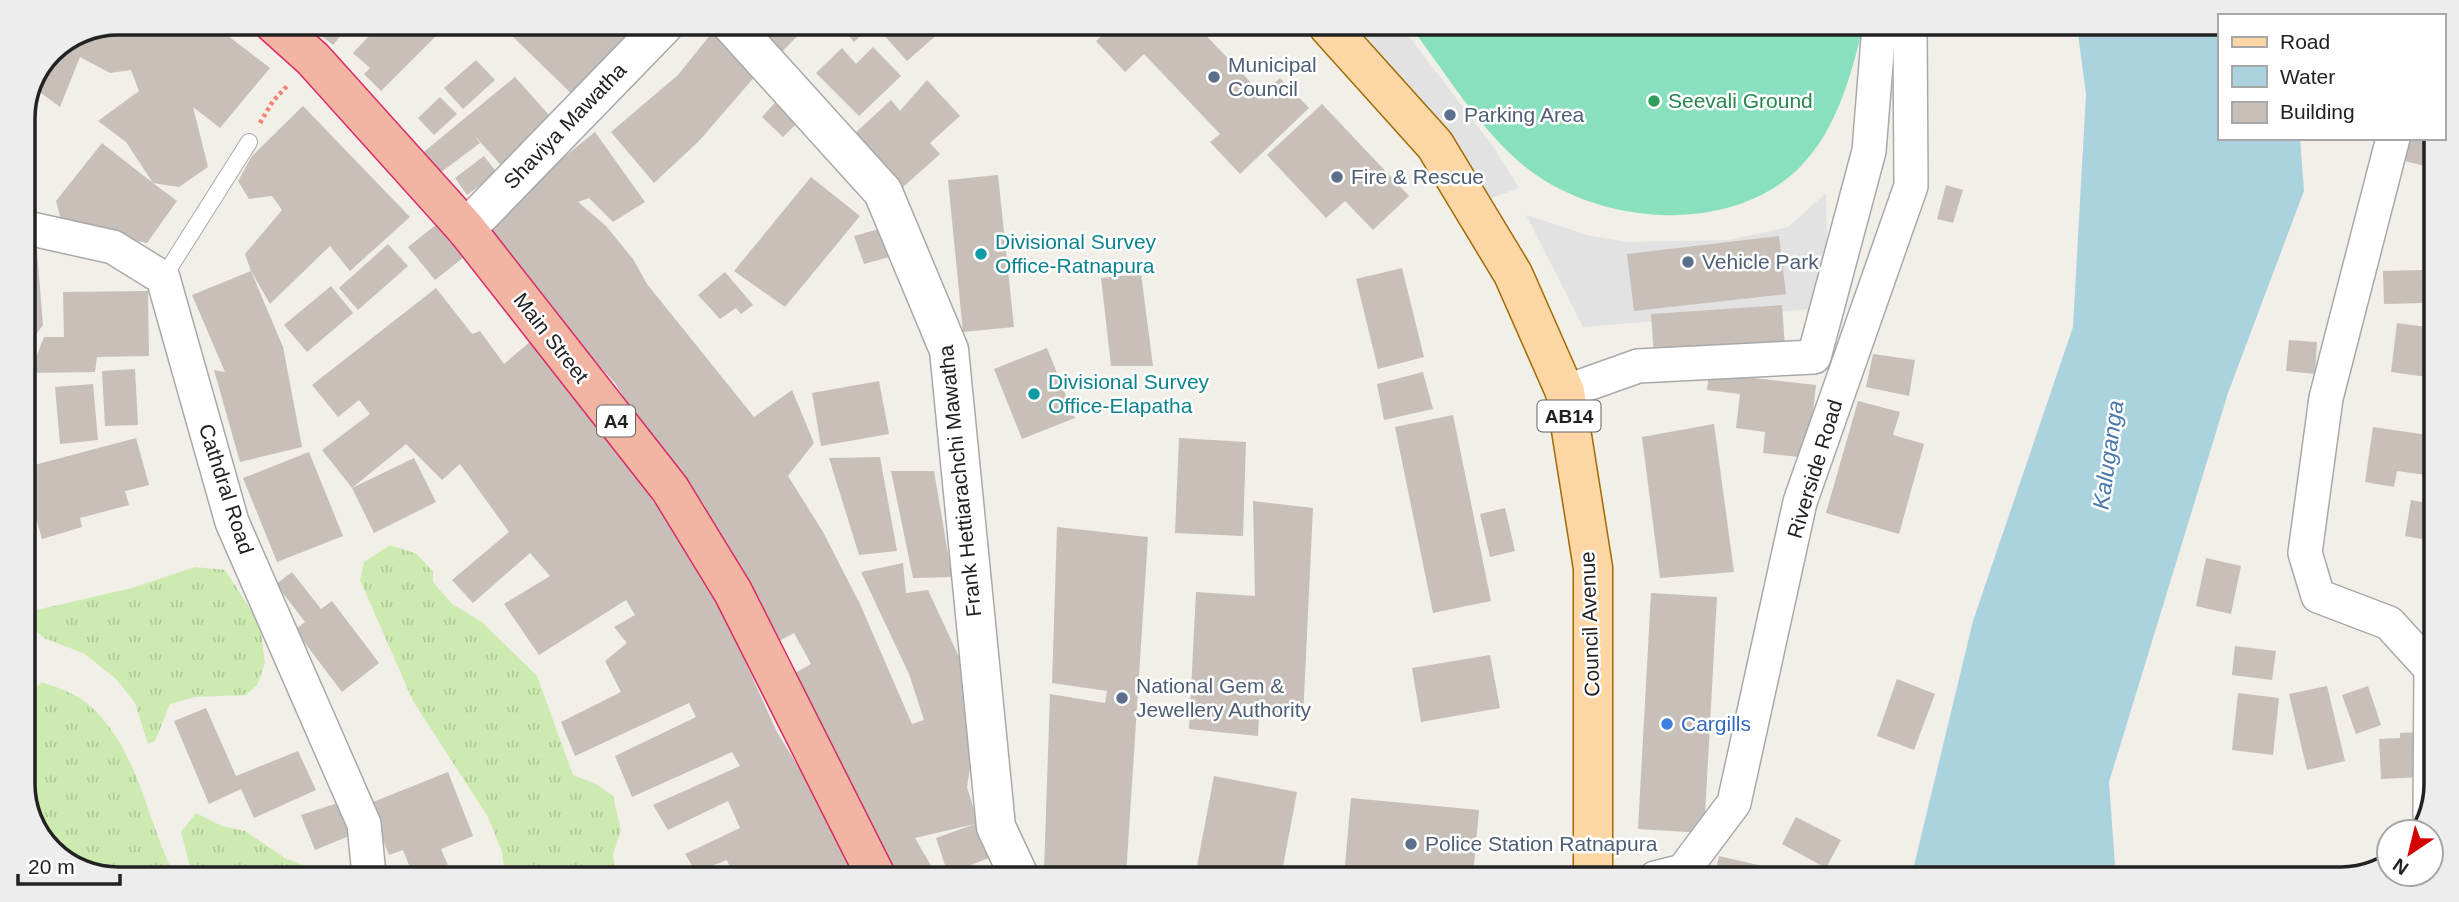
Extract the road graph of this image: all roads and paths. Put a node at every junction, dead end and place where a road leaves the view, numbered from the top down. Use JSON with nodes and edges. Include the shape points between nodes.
{"nodes":[{"id":1,"x":286,"y":35,"type":"edge"},
{"id":2,"x":654,"y":35,"type":"edge"},
{"id":3,"x":741,"y":35,"type":"edge"},
{"id":4,"x":1336,"y":35,"type":"edge"},
{"id":5,"x":1878,"y":35,"type":"edge"},
{"id":6,"x":1910,"y":35,"type":"edge"},
{"id":7,"x":313,"y":59,"type":"junction"},
{"id":8,"x":2392,"y":140,"type":"edge"},
{"id":9,"x":249,"y":142,"type":"joint"},
{"id":10,"x":466,"y":229,"type":"junction"},
{"id":11,"x":35,"y":230,"type":"edge"},
{"id":12,"x":163,"y":278,"type":"junction"},
{"id":13,"x":1565,"y":393,"type":"junction"},
{"id":14,"x":2424,"y":661,"type":"edge"},
{"id":15,"x":368,"y":867,"type":"edge"},
{"id":16,"x":871,"y":867,"type":"edge"},
{"id":17,"x":1015,"y":867,"type":"edge"},
{"id":18,"x":1592,"y":867,"type":"edge"},
{"id":19,"x":1681,"y":867,"type":"edge"}],
"edges":[{"from":1,"to":7,"type":"highway","name":"Main Street","number":"A4"},
{"from":2,"to":10,"type":"street","name":"Shaviya Mawatha"},
{"from":3,"to":17,"type":"street","name":"Frank Hettiarachchi Mawatha","via":[[883,192],[949,350],[996,827]]},
{"from":4,"to":13,"type":"main road","name":"Council Avenue","number":"AB14","via":[[1435,145],[1513,274]]},
{"from":5,"to":13,"type":"street","via":[[1869,151],[1814,357],[1638,366]]},
{"from":6,"to":19,"type":"street","name":"Riverside Road","via":[[1911,186],[1800,502],[1734,803]]},
{"from":7,"to":9,"type":"path","via":[[273,102]]},
{"from":7,"to":10,"type":"highway","name":"Main Street","number":"A4"},
{"from":8,"to":14,"type":"street","via":[[2326,398],[2305,553],[2318,596],[2389,623]]},
{"from":9,"to":12,"type":"lane"},
{"from":10,"to":16,"type":"highway","name":"Main Street","number":"A4","via":[[670,489],[733,592]]},
{"from":11,"to":12,"type":"street","via":[[113,247]]},
{"from":12,"to":15,"type":"street","name":"Cathdral Road","via":[[232,522],[365,824]]},
{"from":13,"to":18,"type":"main road","name":"Council Avenue","number":"AB14","via":[[1592,568]]}]}
